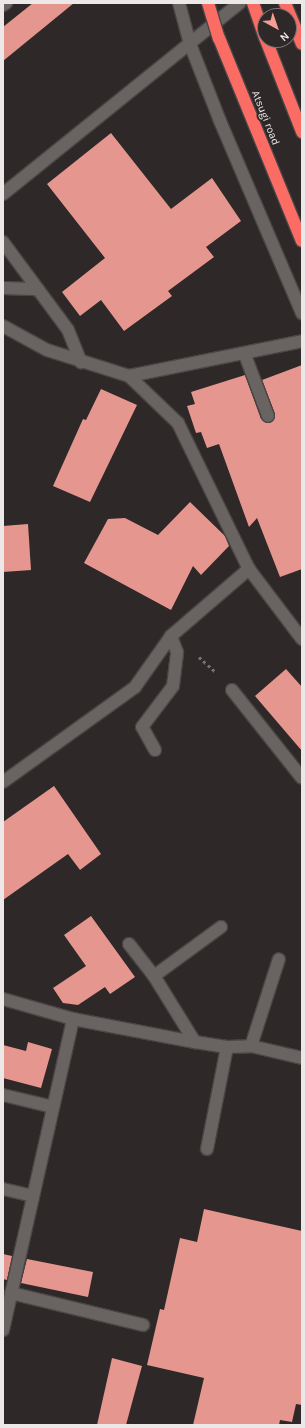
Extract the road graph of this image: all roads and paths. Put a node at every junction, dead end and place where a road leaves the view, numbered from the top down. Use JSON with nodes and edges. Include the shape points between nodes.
{"nodes":[{"id":1,"x":6,"y":3,"type":"edge"},
{"id":2,"x":179,"y":3,"type":"edge"},
{"id":3,"x":208,"y":3,"type":"edge"},
{"id":4,"x":240,"y":3,"type":"edge"},
{"id":5,"x":253,"y":3,"type":"edge"},
{"id":6,"x":285,"y":3,"type":"edge"},
{"id":7,"x":3,"y":5,"type":"edge"},
{"id":8,"x":257,"y":15,"type":"edge"},
{"id":9,"x":190,"y":44,"type":"junction"},
{"id":10,"x":302,"y":44,"type":"edge"},
{"id":11,"x":269,"y":48,"type":"edge"},
{"id":12,"x":302,"y":132,"type":"edge"},
{"id":13,"x":3,"y":194,"type":"edge"},
{"id":14,"x":302,"y":241,"type":"edge"},
{"id":15,"x":3,"y":242,"type":"edge"},
{"id":16,"x":3,"y":288,"type":"edge"},
{"id":17,"x":38,"y":289,"type":"junction"},
{"id":18,"x":302,"y":313,"type":"edge"},
{"id":19,"x":3,"y":326,"type":"edge"},
{"id":20,"x":302,"y":341,"type":"edge"},
{"id":21,"x":245,"y":355,"type":"junction"},
{"id":22,"x":81,"y":363,"type":"junction"},
{"id":23,"x":129,"y":376,"type":"junction"},
{"id":24,"x":268,"y":416,"type":"dead end"},
{"id":25,"x":249,"y":569,"type":"junction"},
{"id":26,"x":171,"y":636,"type":"junction"},
{"id":27,"x":302,"y":639,"type":"edge"},
{"id":28,"x":177,"y":652,"type":"junction"},
{"id":29,"x":232,"y":690,"type":"joint"},
{"id":30,"x":155,"y":750,"type":"dead end"},
{"id":31,"x":302,"y":778,"type":"edge"},
{"id":32,"x":3,"y":782,"type":"edge"},
{"id":33,"x":221,"y":927,"type":"dead end"},
{"id":34,"x":129,"y":944,"type":"dead end"},
{"id":35,"x":279,"y":959,"type":"dead end"},
{"id":36,"x":154,"y":976,"type":"junction"},
{"id":37,"x":3,"y":999,"type":"edge"},
{"id":38,"x":73,"y":1019,"type":"junction"},
{"id":39,"x":195,"y":1042,"type":"junction"},
{"id":40,"x":251,"y":1046,"type":"junction"},
{"id":41,"x":227,"y":1047,"type":"junction"},
{"id":42,"x":302,"y":1058,"type":"edge"},
{"id":43,"x":3,"y":1094,"type":"edge"},
{"id":44,"x":53,"y":1107,"type":"junction"},
{"id":45,"x":207,"y":1150,"type":"dead end"},
{"id":46,"x":3,"y":1189,"type":"edge"},
{"id":47,"x":33,"y":1196,"type":"junction"},
{"id":48,"x":11,"y":1293,"type":"junction"},
{"id":49,"x":143,"y":1325,"type":"dead end"},
{"id":50,"x":3,"y":1330,"type":"edge"}],
"edges":[{"from":1,"to":7,"type":"street"},
{"from":2,"to":9,"type":"street"},
{"from":3,"to":14,"type":"highway","name":"Atsugi road","bridge":true,"via":[[219,38]]},
{"from":4,"to":9,"type":"street"},
{"from":5,"to":8,"type":"highway"},
{"from":6,"to":10,"type":"highway"},
{"from":9,"to":13,"type":"street"},
{"from":9,"to":18,"type":"street","via":[[222,128]]},
{"from":11,"to":12,"type":"highway"},
{"from":15,"to":17,"type":"street"},
{"from":16,"to":17,"type":"street"},
{"from":17,"to":22,"type":"street","via":[[68,330]]},
{"from":19,"to":22,"type":"street","via":[[47,350]]},
{"from":20,"to":21,"type":"street"},
{"from":21,"to":23,"type":"street"},
{"from":21,"to":24,"type":"street"},
{"from":22,"to":23,"type":"street"},
{"from":23,"to":25,"type":"street","via":[[178,423]]},
{"from":25,"to":26,"type":"street"},
{"from":25,"to":27,"type":"street"},
{"from":26,"to":28,"type":"street"},
{"from":26,"to":32,"type":"street","via":[[136,687]]},
{"from":28,"to":29,"type":"path","via":[[201,657]]},
{"from":28,"to":30,"type":"street","via":[[173,686],[142,727]]},
{"from":29,"to":31,"type":"street"},
{"from":33,"to":36,"type":"street"},
{"from":34,"to":36,"type":"street"},
{"from":35,"to":40,"type":"street"},
{"from":36,"to":39,"type":"street"},
{"from":37,"to":38,"type":"street"},
{"from":38,"to":39,"type":"street"},
{"from":38,"to":44,"type":"street"},
{"from":39,"to":41,"type":"street"},
{"from":40,"to":41,"type":"street"},
{"from":40,"to":42,"type":"street"},
{"from":41,"to":45,"type":"street"},
{"from":43,"to":44,"type":"street"},
{"from":44,"to":47,"type":"street"},
{"from":46,"to":47,"type":"street"},
{"from":47,"to":48,"type":"street"},
{"from":48,"to":49,"type":"street"},
{"from":48,"to":50,"type":"street"}]}
